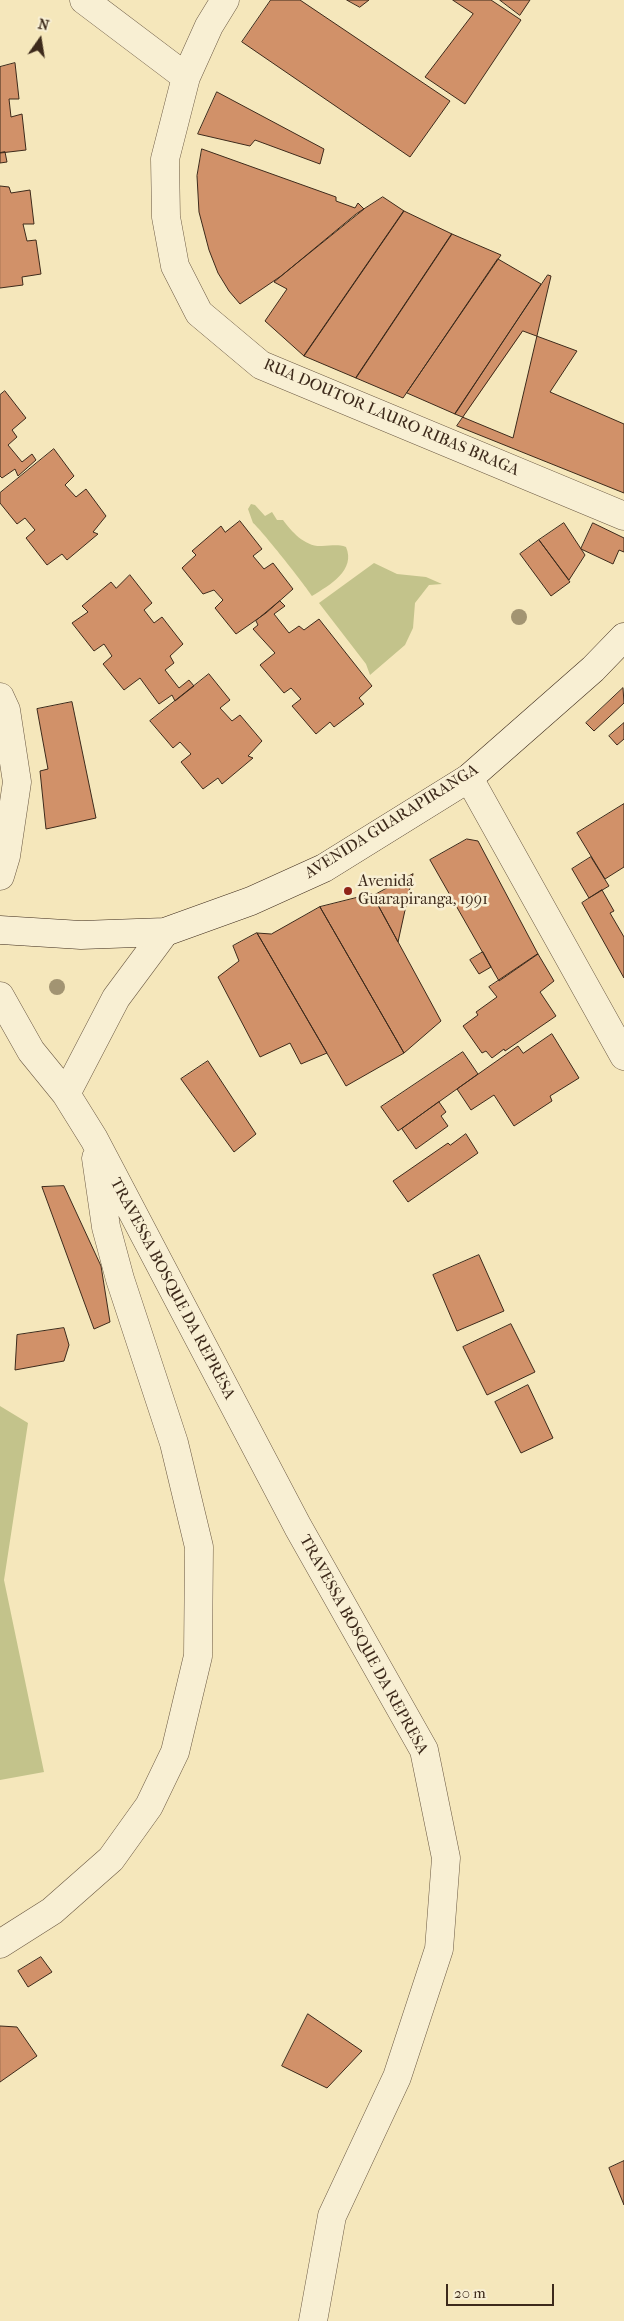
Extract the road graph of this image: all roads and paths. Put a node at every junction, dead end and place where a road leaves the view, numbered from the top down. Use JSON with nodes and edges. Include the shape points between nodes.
{"nodes":[{"id":1,"x":84,"y":0,"type":"edge"},
{"id":2,"x":225,"y":0,"type":"edge"},
{"id":3,"x":186,"y":77,"type":"junction"},
{"id":4,"x":624,"y":516,"type":"edge"},
{"id":5,"x":624,"y":637,"type":"edge"},
{"id":6,"x":0,"y":697,"type":"edge"},
{"id":7,"x":469,"y":778,"type":"junction"},
{"id":8,"x":0,"y":876,"type":"edge"},
{"id":9,"x":0,"y":930,"type":"edge"},
{"id":10,"x":165,"y":932,"type":"junction"},
{"id":11,"x":0,"y":996,"type":"edge"},
{"id":12,"x":624,"y":1056,"type":"edge"},
{"id":13,"x":66,"y":1094,"type":"junction"},
{"id":14,"x":94,"y":1139,"type":"junction"},
{"id":15,"x":0,"y":1944,"type":"edge"},
{"id":16,"x":313,"y":2321,"type":"edge"}],
"edges":[{"from":1,"to":3,"type":"street"},
{"from":2,"to":3,"type":"street","name":"RUA DOUTOR LAURO RIBAS BRAGA","via":[[209,26]]},
{"from":3,"to":4,"type":"street","name":"RUA DOUTOR LAURO RIBAS BRAGA","via":[[164,159],[166,217],[175,266],[200,313],[261,365]]},
{"from":5,"to":7,"type":"street","name":"AVENIDA GUARAPIRANGA","via":[[593,669]]},
{"from":6,"to":8,"type":"street","via":[[6,710],[17,782]]},
{"from":7,"to":10,"type":"street","name":"AVENIDA GUARAPIRANGA","via":[[324,868],[251,901]]},
{"from":7,"to":12,"type":"street"},
{"from":9,"to":10,"type":"street","name":"AVENIDA GUARAPIRANGA","via":[[81,935]]},
{"from":10,"to":13,"type":"street","via":[[116,998]]},
{"from":11,"to":13,"type":"street","name":"TRAVESSA BOSQUE DA REPRESA","via":[[31,1051]]},
{"from":13,"to":14,"type":"street","name":"TRAVESSA BOSQUE DA REPRESA"},
{"from":14,"to":15,"type":"street","via":[[106,1227],[174,1443],[199,1547],[198,1656],[176,1752],[150,1806],[111,1859],[52,1911]]},
{"from":14,"to":16,"type":"street","name":"TRAVESSA BOSQUE DA REPRESA","via":[[298,1528],[424,1750],[446,1858],[439,1949],[397,2076],[332,2216]]}]}
